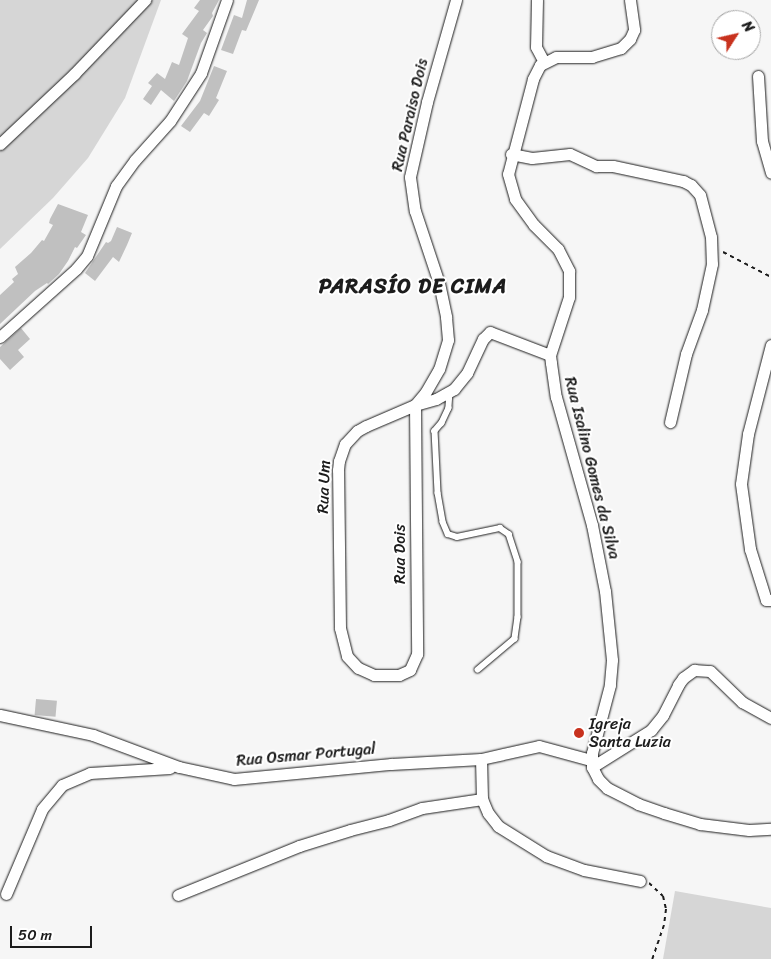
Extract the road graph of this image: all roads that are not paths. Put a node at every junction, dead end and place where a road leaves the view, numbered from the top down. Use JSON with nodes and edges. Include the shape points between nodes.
{"nodes":[{"id":1,"x":145,"y":0,"type":"edge"},
{"id":2,"x":227,"y":0,"type":"edge"},
{"id":3,"x":456,"y":0,"type":"edge"},
{"id":4,"x":537,"y":0,"type":"edge"},
{"id":5,"x":630,"y":0,"type":"edge"},
{"id":6,"x":544,"y":62,"type":"junction"},
{"id":7,"x":758,"y":76,"type":"dead end"},
{"id":8,"x":0,"y":144,"type":"edge"},
{"id":9,"x":511,"y":154,"type":"junction"},
{"id":10,"x":771,"y":173,"type":"edge"},
{"id":11,"x":0,"y":337,"type":"edge"},
{"id":12,"x":771,"y":345,"type":"edge"},
{"id":13,"x":550,"y":355,"type":"junction"},
{"id":14,"x":450,"y":392,"type":"junction"},
{"id":15,"x":415,"y":405,"type":"junction"},
{"id":16,"x":670,"y":422,"type":"dead end"},
{"id":17,"x":769,"y":603,"type":"edge"},
{"id":18,"x":478,"y":670,"type":"dead end"},
{"id":19,"x":380,"y":676,"type":"joint"},
{"id":20,"x":0,"y":715,"type":"edge"},
{"id":21,"x":771,"y":718,"type":"edge"},
{"id":22,"x":481,"y":759,"type":"junction"},
{"id":23,"x":592,"y":764,"type":"junction"},
{"id":24,"x":179,"y":767,"type":"junction"},
{"id":25,"x":482,"y":799,"type":"junction"},
{"id":26,"x":771,"y":829,"type":"edge"},
{"id":27,"x":640,"y":881,"type":"road end"},
{"id":28,"x":6,"y":894,"type":"dead end"},
{"id":29,"x":178,"y":895,"type":"dead end"}],
"edges":[{"from":1,"to":8,"type":"street"},
{"from":2,"to":11,"type":"street","via":[[201,73],[170,121],[116,186],[87,256],[76,270]]},
{"from":3,"to":15,"type":"street","name":"Rua Paraiso Dois","via":[[410,177],[415,211],[439,283],[448,340],[439,369]]},
{"from":4,"to":6,"type":"street","via":[[536,47]]},
{"from":5,"to":6,"type":"street","via":[[634,30],[621,48],[602,55],[556,57]]},
{"from":6,"to":9,"type":"street","name":"Rua Isalino Gomes da Silva","via":[[534,74]]},
{"from":7,"to":10,"type":"street","via":[[762,141]]},
{"from":9,"to":13,"type":"street","name":"Rua Isalino Gomes da Silva","via":[[508,174],[511,191],[530,220],[558,249],[570,271],[569,297]]},
{"from":9,"to":16,"type":"street","via":[[532,158],[570,154],[596,166],[613,166],[687,183],[702,199],[712,247],[707,290],[686,354]]},
{"from":12,"to":17,"type":"street","via":[[748,434],[741,484],[750,549]]},
{"from":13,"to":14,"type":"street","name":"Rua Um","via":[[490,332],[483,338],[463,380]]},
{"from":13,"to":23,"type":"street","name":"Rua Isalino Gomes da Silva","via":[[556,397],[592,525],[608,616],[612,674],[594,742]]},
{"from":14,"to":15,"type":"street","name":"Rua Um"},
{"from":14,"to":18,"type":"lane","via":[[449,408],[435,431],[443,522],[448,534],[457,537],[500,528],[509,534],[518,562],[515,639]]},
{"from":15,"to":19,"type":"street","name":"Rua Dois","via":[[417,654],[407,672]]},
{"from":15,"to":19,"type":"street","name":"Rua Um","via":[[357,431],[346,444],[339,461],[341,636],[347,656],[354,665]]},
{"from":20,"to":24,"type":"street","name":"Rua Osmar Portugal","via":[[93,736]]},
{"from":21,"to":23,"type":"street","via":[[742,702],[710,671],[694,670],[683,678],[663,715],[650,730]]},
{"from":22,"to":23,"type":"street","name":"Rua Osmar Portugal","via":[[539,746]]},
{"from":22,"to":24,"type":"street","name":"Rua Osmar Portugal","via":[[391,764],[242,779],[223,778]]},
{"from":22,"to":25,"type":"street"},
{"from":23,"to":26,"type":"street","via":[[598,779],[607,788],[638,804],[700,824],[749,830]]},
{"from":24,"to":28,"type":"street","via":[[100,771],[80,775],[62,785],[42,809]]},
{"from":25,"to":27,"type":"street","via":[[498,826],[546,856],[584,870]]},
{"from":25,"to":29,"type":"street","via":[[422,808],[299,846]]}]}
